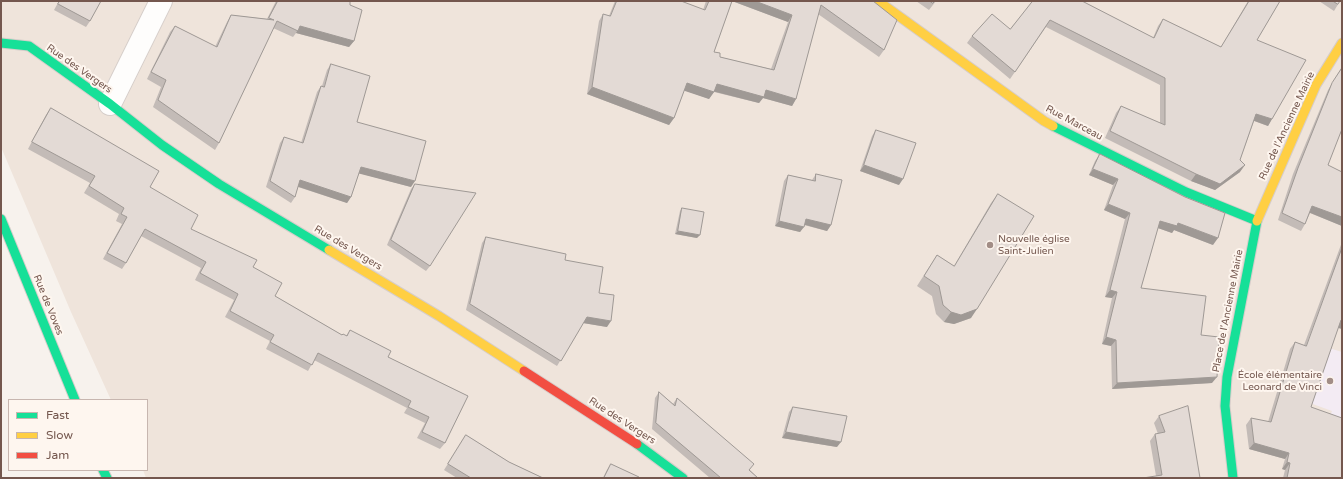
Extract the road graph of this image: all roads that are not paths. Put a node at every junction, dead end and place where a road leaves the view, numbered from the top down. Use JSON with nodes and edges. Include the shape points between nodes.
{"nodes":[{"id":1,"x":161,"y":1,"type":"edge"},
{"id":2,"x":878,"y":1,"type":"edge"},
{"id":3,"x":1,"y":43,"type":"edge"},
{"id":4,"x":1342,"y":43,"type":"edge"},
{"id":5,"x":110,"y":104,"type":"junction"},
{"id":6,"x":1,"y":219,"type":"edge"},
{"id":7,"x":1257,"y":221,"type":"junction"},
{"id":8,"x":75,"y":399,"type":"edge"},
{"id":9,"x":683,"y":478,"type":"edge"},
{"id":10,"x":1233,"y":478,"type":"edge"}],
"edges":[{"from":1,"to":5,"type":"street"},
{"from":2,"to":7,"type":"street","name":"Rue Marceau","via":[[1044,121],[1186,192]]},
{"from":3,"to":5,"type":"street","name":"Rue des Vergers","via":[[29,46]]},
{"from":4,"to":7,"type":"street","name":"Rue de l'Ancienne Mairie","via":[[1316,85]]},
{"from":5,"to":9,"type":"street","name":"Rue des Vergers","via":[[162,145],[219,184],[451,324],[645,449]]},
{"from":6,"to":8,"type":"street","name":"Rue de Voves"},
{"from":7,"to":10,"type":"street","name":"Place de l'Ancienne Mairie","via":[[1228,369],[1225,406]]}]}
